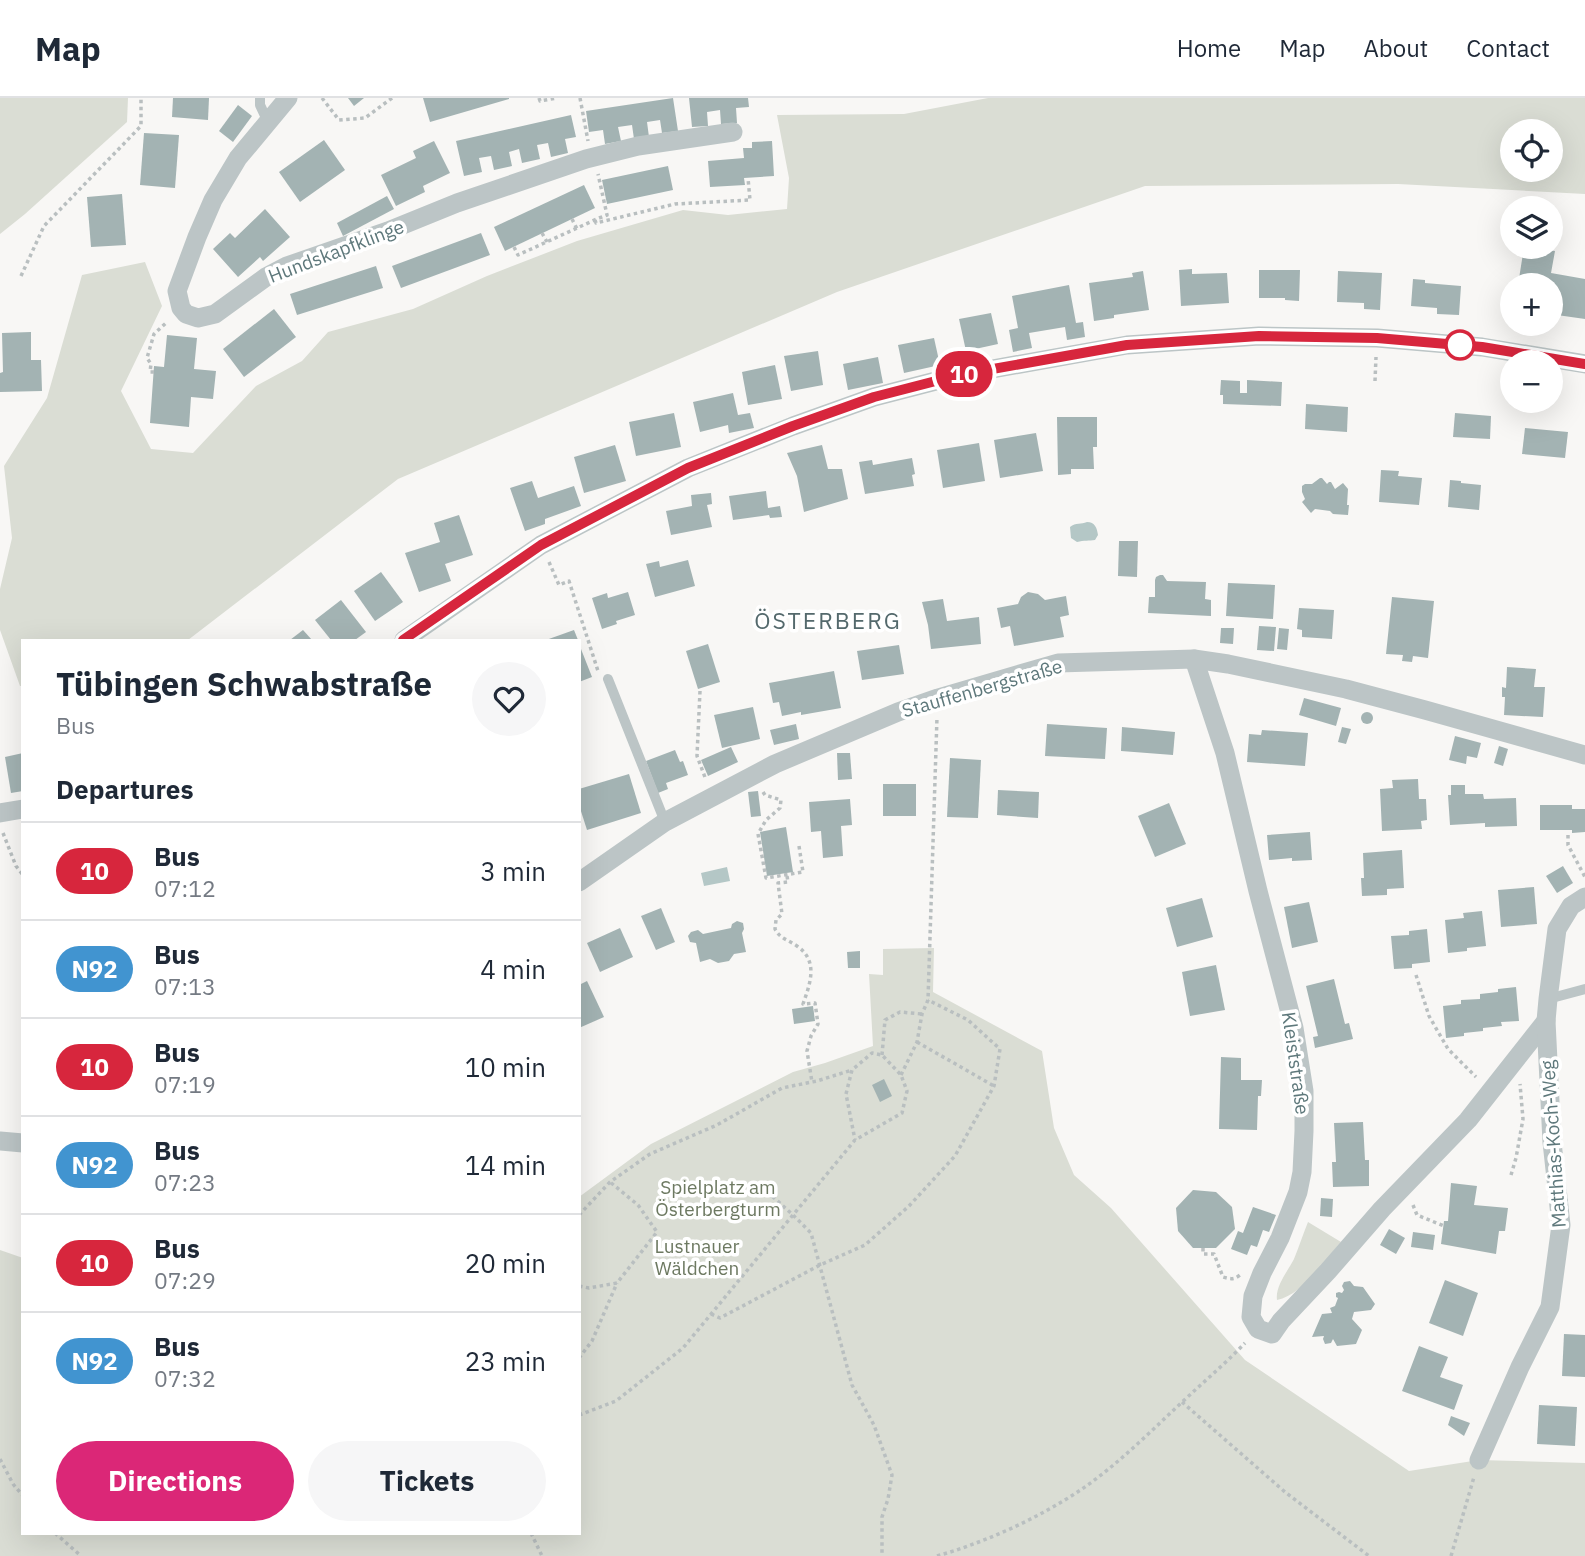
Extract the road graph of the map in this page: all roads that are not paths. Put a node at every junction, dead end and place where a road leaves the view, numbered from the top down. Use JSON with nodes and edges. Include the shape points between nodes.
{"nodes":[{"id":1,"x":260,"y":98,"type":"edge"},
{"id":2,"x":288,"y":98,"type":"edge"},
{"id":3,"x":268,"y":123,"type":"junction"},
{"id":4,"x":733,"y":132,"type":"dead end"},
{"id":5,"x":1585,"y":364,"type":"edge"},
{"id":6,"x":405,"y":639,"type":"edge"},
{"id":7,"x":1194,"y":659,"type":"junction"},
{"id":8,"x":604,"y":679,"type":"road end"},
{"id":9,"x":1585,"y":755,"type":"edge"},
{"id":10,"x":21,"y":809,"type":"edge"},
{"id":11,"x":0,"y":813,"type":"edge"},
{"id":12,"x":665,"y":822,"type":"junction"},
{"id":13,"x":581,"y":881,"type":"edge"},
{"id":14,"x":1585,"y":897,"type":"edge"},
{"id":15,"x":1585,"y":989,"type":"edge"},
{"id":16,"x":1548,"y":999,"type":"junction"},
{"id":17,"x":1546,"y":1021,"type":"junction"},
{"id":18,"x":0,"y":1141,"type":"edge"},
{"id":19,"x":21,"y":1143,"type":"edge"},
{"id":20,"x":1382,"y":1209,"type":"joint"},
{"id":21,"x":1479,"y":1460,"type":"road end"}],
"edges":[{"from":1,"to":3,"type":"lane"},
{"from":2,"to":3,"type":"street","name":"Hundskapfklinge"},
{"from":3,"to":4,"type":"street","name":"Hundskapfklinge","via":[[238,158],[213,200],[177,291],[186,314],[198,318],[215,314],[287,266],[457,203],[594,164],[638,146]]},
{"from":5,"to":6,"type":"street","via":[[1482,347],[1377,338],[1259,336],[1127,345],[959,375],[874,397],[688,468],[541,545]]},
{"from":7,"to":9,"type":"street","name":"Stauffenbergstraße","via":[[1346,690]]},
{"from":7,"to":12,"type":"street","name":"Stauffenbergstraße","via":[[1058,663],[938,698],[775,764]]},
{"from":7,"to":20,"type":"street","name":"Kleiststraße","via":[[1225,752],[1294,1028],[1304,1091],[1302,1172],[1280,1238],[1253,1296],[1251,1317],[1258,1329],[1272,1334]]},
{"from":8,"to":12,"type":"lane"},
{"from":10,"to":11,"type":"street"},
{"from":12,"to":13,"type":"street","name":"Stauffenbergstraße"},
{"from":14,"to":16,"type":"street","name":"Matthias-Koch-Weg","via":[[1571,906],[1557,929]]},
{"from":15,"to":16,"type":"lane"},
{"from":16,"to":17,"type":"street","name":"Matthias-Koch-Weg"},
{"from":17,"to":20,"type":"street","name":"Matthias-Koch-Weg","via":[[1468,1120]]},
{"from":17,"to":21,"type":"street","name":"Matthias-Koch-Weg","via":[[1561,1225],[1550,1307]]},
{"from":18,"to":19,"type":"street"}]}
